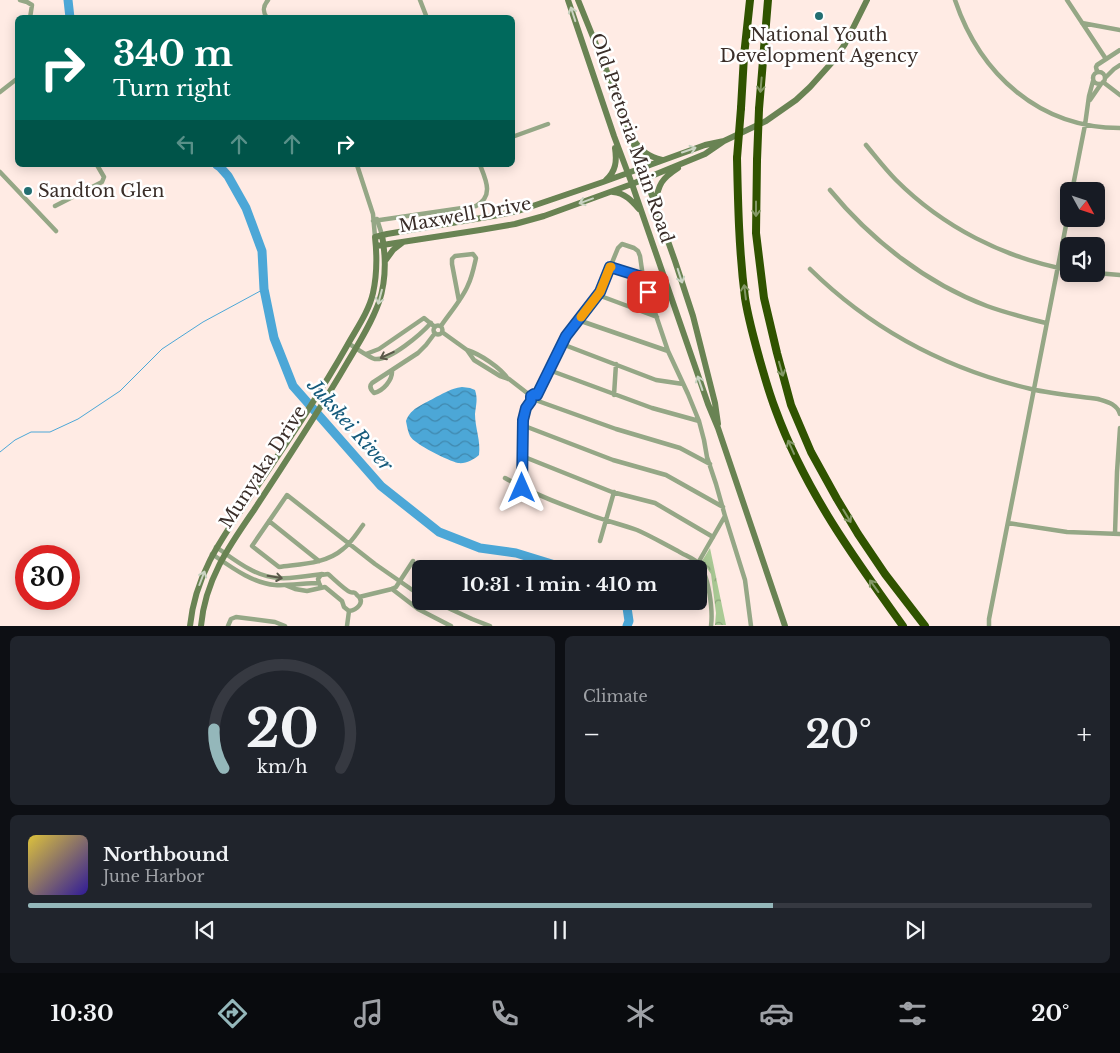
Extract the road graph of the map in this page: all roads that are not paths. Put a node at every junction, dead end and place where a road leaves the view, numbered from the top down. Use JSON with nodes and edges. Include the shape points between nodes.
{"nodes":[{"id":1,"x":20,"y":0,"type":"edge"},
{"id":2,"x":420,"y":0,"type":"edge"},
{"id":3,"x":568,"y":0,"type":"edge"},
{"id":4,"x":578,"y":0,"type":"edge"},
{"id":5,"x":750,"y":0,"type":"edge"},
{"id":6,"x":867,"y":0,"type":"edge"},
{"id":7,"x":955,"y":0,"type":"edge"},
{"id":8,"x":1067,"y":0,"type":"edge"},
{"id":9,"x":768,"y":1,"type":"edge"},
{"id":10,"x":29,"y":2,"type":"edge"},
{"id":11,"x":266,"y":2,"type":"edge"},
{"id":12,"x":31,"y":15,"type":"edge"},
{"id":13,"x":266,"y":15,"type":"edge"},
{"id":14,"x":426,"y":15,"type":"edge"},
{"id":15,"x":1082,"y":23,"type":"junction"},
{"id":16,"x":1120,"y":30,"type":"edge"},
{"id":17,"x":1120,"y":50,"type":"edge"},
{"id":18,"x":1106,"y":59,"type":"junction"},
{"id":19,"x":1120,"y":65,"type":"edge"},
{"id":20,"x":1114,"y":69,"type":"junction"},
{"id":21,"x":1100,"y":72,"type":"junction"},
{"id":22,"x":15,"y":80,"type":"edge"},
{"id":23,"x":1093,"y":81,"type":"junction"},
{"id":24,"x":1103,"y":81,"type":"junction"},
{"id":25,"x":0,"y":92,"type":"edge"},
{"id":26,"x":1120,"y":95,"type":"edge"},
{"id":27,"x":1089,"y":101,"type":"junction"},
{"id":28,"x":548,"y":124,"type":"dead end"},
{"id":29,"x":1085,"y":125,"type":"junction"},
{"id":30,"x":1120,"y":128,"type":"edge"},
{"id":31,"x":515,"y":136,"type":"edge"},
{"id":32,"x":614,"y":136,"type":"junction"},
{"id":33,"x":631,"y":136,"type":"junction"},
{"id":34,"x":724,"y":141,"type":"junction"},
{"id":35,"x":866,"y":145,"type":"dead end"},
{"id":36,"x":692,"y":159,"type":"junction"},
{"id":37,"x":662,"y":160,"type":"junction"},
{"id":38,"x":98,"y":167,"type":"edge"},
{"id":39,"x":358,"y":167,"type":"edge"},
{"id":40,"x":481,"y":167,"type":"edge"},
{"id":41,"x":642,"y":167,"type":"junction"},
{"id":42,"x":0,"y":172,"type":"edge"},
{"id":43,"x":627,"y":173,"type":"junction"},
{"id":44,"x":646,"y":178,"type":"junction"},
{"id":45,"x":603,"y":182,"type":"junction"},
{"id":46,"x":1074,"y":182,"type":"edge"},
{"id":47,"x":632,"y":184,"type":"junction"},
{"id":48,"x":830,"y":190,"type":"dead end"},
{"id":49,"x":610,"y":192,"type":"junction"},
{"id":50,"x":655,"y":203,"type":"junction"},
{"id":51,"x":54,"y":206,"type":"dead end"},
{"id":52,"x":642,"y":212,"type":"junction"},
{"id":53,"x":376,"y":220,"type":"junction"},
{"id":54,"x":1066,"y":228,"type":"edge"},
{"id":55,"x":56,"y":231,"type":"dead end"},
{"id":56,"x":382,"y":235,"type":"junction"},
{"id":57,"x":375,"y":237,"type":"junction"},
{"id":58,"x":405,"y":241,"type":"junction"},
{"id":59,"x":384,"y":245,"type":"junction"},
{"id":60,"x":376,"y":246,"type":"junction"},
{"id":61,"x":384,"y":263,"type":"junction"},
{"id":62,"x":610,"y":267,"type":"junction"},
{"id":63,"x":1058,"y":268,"type":"junction"},
{"id":64,"x":810,"y":269,"type":"dead end"},
{"id":65,"x":1105,"y":273,"type":"edge"},
{"id":66,"x":1120,"y":274,"type":"edge"},
{"id":67,"x":642,"y":277,"type":"junction"},
{"id":68,"x":598,"y":295,"type":"junction"},
{"id":69,"x":459,"y":301,"type":"junction"},
{"id":70,"x":657,"y":317,"type":"junction"},
{"id":71,"x":578,"y":320,"type":"junction"},
{"id":72,"x":1046,"y":323,"type":"junction"},
{"id":73,"x":433,"y":325,"type":"junction"},
{"id":74,"x":441,"y":326,"type":"junction"},
{"id":75,"x":442,"y":332,"type":"junction"},
{"id":76,"x":436,"y":333,"type":"junction"},
{"id":77,"x":397,"y":336,"type":"junction"},
{"id":78,"x":348,"y":343,"type":"junction"},
{"id":79,"x":562,"y":344,"type":"junction"},
{"id":80,"x":403,"y":347,"type":"junction"},
{"id":81,"x":356,"y":348,"type":"junction"},
{"id":82,"x":467,"y":350,"type":"junction"},
{"id":83,"x":668,"y":351,"type":"junction"},
{"id":84,"x":366,"y":354,"type":"junction"},
{"id":85,"x":616,"y":364,"type":"junction"},
{"id":86,"x":392,"y":370,"type":"junction"},
{"id":87,"x":549,"y":370,"type":"junction"},
{"id":88,"x":498,"y":371,"type":"junction"},
{"id":89,"x":683,"y":384,"type":"junction"},
{"id":90,"x":1033,"y":390,"type":"junction"},
{"id":91,"x":537,"y":395,"type":"junction"},
{"id":92,"x":614,"y":395,"type":"junction"},
{"id":93,"x":531,"y":398,"type":"junction"},
{"id":94,"x":538,"y":401,"type":"junction"},
{"id":95,"x":1120,"y":414,"type":"edge"},
{"id":96,"x":699,"y":421,"type":"junction"},
{"id":97,"x":522,"y":425,"type":"junction"},
{"id":98,"x":718,"y":428,"type":"junction"},
{"id":99,"x":1120,"y":428,"type":"edge"},
{"id":100,"x":522,"y":456,"type":"junction"},
{"id":101,"x":710,"y":464,"type":"junction"},
{"id":102,"x":1118,"y":472,"type":"edge"},
{"id":103,"x":505,"y":478,"type":"dead end"},
{"id":104,"x":522,"y":488,"type":"junction"},
{"id":105,"x":614,"y":492,"type":"junction"},
{"id":106,"x":723,"y":507,"type":"junction"},
{"id":107,"x":725,"y":516,"type":"junction"},
{"id":108,"x":606,"y":520,"type":"junction"},
{"id":109,"x":269,"y":521,"type":"junction"},
{"id":110,"x":1008,"y":523,"type":"junction"},
{"id":111,"x":363,"y":525,"type":"dead end"},
{"id":112,"x":1117,"y":534,"type":"edge"},
{"id":113,"x":713,"y":537,"type":"junction"},
{"id":114,"x":600,"y":541,"type":"dead end"},
{"id":115,"x":348,"y":544,"type":"junction"},
{"id":116,"x":216,"y":547,"type":"junction"},
{"id":117,"x":225,"y":553,"type":"junction"},
{"id":118,"x":212,"y":554,"type":"junction"},
{"id":119,"x":221,"y":560,"type":"junction"},
{"id":120,"x":693,"y":560,"type":"edge"},
{"id":121,"x":700,"y":560,"type":"edge"},
{"id":122,"x":319,"y":561,"type":"junction"},
{"id":123,"x":412,"y":563,"type":"edge"},
{"id":124,"x":323,"y":574,"type":"junction"},
{"id":125,"x":332,"y":577,"type":"junction"},
{"id":126,"x":707,"y":580,"type":"edge"},
{"id":127,"x":400,"y":581,"type":"junction"},
{"id":128,"x":319,"y":583,"type":"junction"},
{"id":129,"x":285,"y":585,"type":"junction"},
{"id":130,"x":324,"y":587,"type":"junction"},
{"id":131,"x":392,"y":589,"type":"junction"},
{"id":132,"x":412,"y":590,"type":"edge"},
{"id":133,"x":350,"y":592,"type":"junction"},
{"id":134,"x":359,"y":597,"type":"junction"},
{"id":135,"x":342,"y":601,"type":"junction"},
{"id":136,"x":452,"y":610,"type":"edge"},
{"id":137,"x":349,"y":611,"type":"junction"},
{"id":138,"x":259,"y":623,"type":"edge"},
{"id":139,"x":190,"y":626,"type":"edge"},
{"id":140,"x":202,"y":626,"type":"edge"},
{"id":141,"x":228,"y":626,"type":"edge"},
{"id":142,"x":286,"y":626,"type":"edge"},
{"id":143,"x":348,"y":626,"type":"edge"},
{"id":144,"x":451,"y":626,"type":"edge"},
{"id":145,"x":490,"y":626,"type":"edge"},
{"id":146,"x":711,"y":626,"type":"edge"},
{"id":147,"x":751,"y":626,"type":"edge"},
{"id":148,"x":785,"y":626,"type":"edge"},
{"id":149,"x":903,"y":626,"type":"edge"},
{"id":150,"x":925,"y":626,"type":"edge"},
{"id":151,"x":989,"y":626,"type":"edge"}],
"edges":[{"from":1,"to":10,"type":"street"},
{"from":2,"to":14,"type":"street"},
{"from":32,"to":3,"type":"main road","name":"Old Pretoria Main Road","one_way":true},
{"from":4,"to":33,"type":"main road","name":"Old Pretoria Main Road"},
{"from":149,"to":5,"type":"highway","one_way":true,"bridge":true,"via":[[822,508],[775,411],[758,355],[746,300],[738,214],[737,158]]},
{"from":6,"to":34,"type":"main road","name":"Maxwell Drive","via":[[835,59],[810,87],[766,122]]},
{"from":7,"to":29,"type":"street","via":[[971,38],[999,76],[1040,107]]},
{"from":8,"to":15,"type":"street"},
{"from":9,"to":150,"type":"highway","one_way":true,"bridge":true,"via":[[756,160],[756,233],[764,298],[777,352],[791,405],[811,452],[858,534]]},
{"from":10,"to":12,"type":"street","via":[[33,7]]},
{"from":11,"to":13,"type":"street"},
{"from":15,"to":16,"type":"street"},
{"from":15,"to":18,"type":"street"},
{"from":17,"to":18,"type":"street"},
{"from":18,"to":21,"type":"street","via":[[1096,67]]},
{"from":19,"to":20,"type":"street"},
{"from":20,"to":21,"type":"street"},
{"from":20,"to":24,"type":"street"},
{"from":21,"to":23,"type":"street","via":[[1094,74]]},
{"from":21,"to":24,"type":"street"},
{"from":22,"to":25,"type":"street"},
{"from":23,"to":24,"type":"street"},
{"from":23,"to":27,"type":"street"},
{"from":24,"to":26,"type":"street"},
{"from":24,"to":27,"type":"street"},
{"from":27,"to":29,"type":"street"},
{"from":28,"to":31,"type":"street"},
{"from":29,"to":30,"type":"street"},
{"from":29,"to":46,"type":"street"},
{"from":32,"to":43,"type":"main road","name":"Old Pretoria Main Road"},
{"from":32,"to":45,"type":"main road","via":[[616,163],[612,174]]},
{"from":33,"to":37,"type":"main road","via":[[645,153]]},
{"from":33,"to":41,"type":"main road","name":"Old Pretoria Main Road"},
{"from":34,"to":36,"type":"main road","name":"Maxwell Drive"},
{"from":37,"to":34,"type":"main road","name":"Maxwell Drive","one_way":true},
{"from":35,"to":63,"type":"street","via":[[902,186],[951,224],[999,250]]},
{"from":36,"to":44,"type":"main road","name":"Maxwell Drive"},
{"from":36,"to":50,"type":"main road","via":[[664,178]]},
{"from":37,"to":41,"type":"main road","name":"Maxwell Drive"},
{"from":38,"to":51,"type":"street","via":[[103,181]]},
{"from":39,"to":53,"type":"street"},
{"from":40,"to":53,"type":"street","via":[[487,192],[484,200],[476,206]]},
{"from":41,"to":43,"type":"main road","name":"Maxwell Drive"},
{"from":41,"to":44,"type":"main road","name":"Old Pretoria Main Road"},
{"from":42,"to":55,"type":"street"},
{"from":43,"to":45,"type":"main road","name":"Maxwell Drive"},
{"from":43,"to":47,"type":"main road","name":"Old Pretoria Main Road"},
{"from":44,"to":47,"type":"main road","name":"Maxwell Drive"},
{"from":44,"to":50,"type":"main road","name":"Old Pretoria Main Road"},
{"from":45,"to":56,"type":"main road","name":"Maxwell Drive","via":[[504,214]]},
{"from":47,"to":49,"type":"main road","name":"Maxwell Drive"},
{"from":47,"to":52,"type":"main road","name":"Old Pretoria Main Road"},
{"from":48,"to":72,"type":"street","via":[[884,245],[932,279],[986,305]]},
{"from":49,"to":52,"type":"main road","via":[[623,194]]},
{"from":49,"to":58,"type":"main road","name":"Maxwell Drive","one_way":true,"via":[[515,224]]},
{"from":50,"to":98,"type":"main road","name":"Old Pretoria Main Road","one_way":true,"via":[[693,316],[715,403]]},
{"from":98,"to":52,"type":"main road","name":"Old Pretoria Main Road","one_way":true},
{"from":53,"to":56,"type":"street"},
{"from":53,"to":57,"type":"street"},
{"from":54,"to":63,"type":"street"},
{"from":56,"to":57,"type":"main road","name":"Maxwell Drive"},
{"from":56,"to":59,"type":"main road","name":"Munyaka Drive"},
{"from":57,"to":60,"type":"main road","name":"Munyaka Drive"},
{"from":58,"to":59,"type":"main road","name":"Maxwell Drive"},
{"from":58,"to":61,"type":"main road"},
{"from":59,"to":60,"type":"main road","name":"Maxwell Drive"},
{"from":59,"to":61,"type":"main road","name":"Munyaka Drive"},
{"from":60,"to":78,"type":"main road","name":"Munyaka Drive","via":[[373,294]]},
{"from":61,"to":81,"type":"main road","name":"Munyaka Drive","one_way":true,"via":[[379,301]]},
{"from":62,"to":67,"type":"street"},
{"from":62,"to":67,"type":"street","via":[[618,248],[624,244],[638,251]]},
{"from":62,"to":68,"type":"street"},
{"from":63,"to":72,"type":"street"},
{"from":64,"to":90,"type":"street","via":[[868,318],[910,344],[981,375]]},
{"from":65,"to":66,"type":"street"},
{"from":67,"to":70,"type":"street"},
{"from":68,"to":70,"type":"street"},
{"from":68,"to":71,"type":"street"},
{"from":69,"to":69,"type":"street","via":[[452,258],[473,254],[476,258],[469,284]]},
{"from":69,"to":74,"type":"street"},
{"from":70,"to":83,"type":"street"},
{"from":71,"to":79,"type":"street"},
{"from":71,"to":83,"type":"street"},
{"from":72,"to":90,"type":"street"},
{"from":73,"to":74,"type":"street"},
{"from":73,"to":76,"type":"street"},
{"from":73,"to":77,"type":"street","via":[[424,318]]},
{"from":73,"to":80,"type":"street"},
{"from":74,"to":75,"type":"street"},
{"from":75,"to":76,"type":"street"},
{"from":75,"to":82,"type":"street"},
{"from":76,"to":86,"type":"street","via":[[422,350]]},
{"from":77,"to":80,"type":"street"},
{"from":77,"to":84,"type":"street"},
{"from":78,"to":81,"type":"street"},
{"from":78,"to":116,"type":"main road","name":"Munyaka Drive","via":[[292,436]]},
{"from":79,"to":85,"type":"street"},
{"from":79,"to":87,"type":"street"},
{"from":80,"to":84,"type":"street","one_way":true,"via":[[385,358],[372,358]]},
{"from":81,"to":84,"type":"street"},
{"from":81,"to":117,"type":"main road","name":"Munyaka Drive"},
{"from":82,"to":88,"type":"street","via":[[475,352]]},
{"from":82,"to":88,"type":"street","via":[[472,358]]},
{"from":83,"to":89,"type":"street"},
{"from":85,"to":89,"type":"street","via":[[656,380]]},
{"from":85,"to":92,"type":"street"},
{"from":86,"to":86,"type":"street","via":[[371,384],[374,394],[389,381]]},
{"from":87,"to":91,"type":"street"},
{"from":87,"to":92,"type":"street"},
{"from":88,"to":93,"type":"street"},
{"from":89,"to":96,"type":"street"},
{"from":90,"to":95,"type":"street","via":[[1098,399],[1115,405]]},
{"from":90,"to":110,"type":"street"},
{"from":91,"to":93,"type":"street"},
{"from":91,"to":94,"type":"street"},
{"from":92,"to":96,"type":"street"},
{"from":93,"to":94,"type":"street","via":[[534,403]]},
{"from":93,"to":97,"type":"street"},
{"from":94,"to":101,"type":"street","via":[[672,445]]},
{"from":96,"to":101,"type":"street"},
{"from":97,"to":100,"type":"street"},
{"from":97,"to":106,"type":"street","via":[[613,460],[666,475]]},
{"from":98,"to":148,"type":"main road","name":"Old Pretoria Main Road"},
{"from":99,"to":102,"type":"street"},
{"from":100,"to":104,"type":"street"},
{"from":100,"to":105,"type":"street"},
{"from":101,"to":106,"type":"street"},
{"from":102,"to":112,"type":"street"},
{"from":103,"to":104,"type":"street"},
{"from":104,"to":108,"type":"street"},
{"from":105,"to":108,"type":"street"},
{"from":105,"to":113,"type":"street","via":[[655,503]]},
{"from":106,"to":107,"type":"street"},
{"from":107,"to":113,"type":"street"},
{"from":107,"to":147,"type":"street","via":[[745,580]]},
{"from":108,"to":114,"type":"street"},
{"from":108,"to":120,"type":"street","via":[[655,538]]},
{"from":109,"to":115,"type":"street","via":[[287,495]]},
{"from":109,"to":122,"type":"street"},
{"from":109,"to":122,"type":"street","via":[[252,546],[279,567]]},
{"from":110,"to":112,"type":"street","via":[[1067,532]]},
{"from":110,"to":151,"type":"street"},
{"from":111,"to":115,"type":"street"},
{"from":113,"to":121,"type":"street"},
{"from":115,"to":122,"type":"street"},
{"from":115,"to":127,"type":"street"},
{"from":116,"to":117,"type":"street"},
{"from":116,"to":118,"type":"main road","name":"Munyaka Drive"},
{"from":117,"to":119,"type":"main road","name":"Munyaka Drive"},
{"from":117,"to":124,"type":"street","one_way":true,"via":[[249,569],[278,578]]},
{"from":118,"to":119,"type":"street"},
{"from":139,"to":118,"type":"main road","name":"Munyaka Drive","one_way":true,"via":[[196,594]]},
{"from":119,"to":129,"type":"street","via":[[259,581]]},
{"from":119,"to":140,"type":"main road","name":"Munyaka Drive","via":[[206,597]]},
{"from":123,"to":127,"type":"street"},
{"from":124,"to":125,"type":"street"},
{"from":124,"to":128,"type":"street","via":[[318,578]]},
{"from":125,"to":130,"type":"street","via":[[331,584]]},
{"from":125,"to":133,"type":"street"},
{"from":126,"to":146,"type":"street"},
{"from":127,"to":131,"type":"street"},
{"from":127,"to":132,"type":"street"},
{"from":128,"to":129,"type":"street"},
{"from":128,"to":130,"type":"street"},
{"from":129,"to":130,"type":"street","via":[[306,590]]},
{"from":130,"to":135,"type":"street"},
{"from":131,"to":134,"type":"street"},
{"from":131,"to":144,"type":"street","via":[[418,609]]},
{"from":133,"to":134,"type":"street"},
{"from":133,"to":135,"type":"street"},
{"from":134,"to":137,"type":"street","via":[[358,608]]},
{"from":135,"to":137,"type":"street"},
{"from":136,"to":145,"type":"street"},
{"from":137,"to":143,"type":"street"},
{"from":138,"to":141,"type":"street","via":[[233,618]]},
{"from":138,"to":142,"type":"street","via":[[275,622]]}]}
